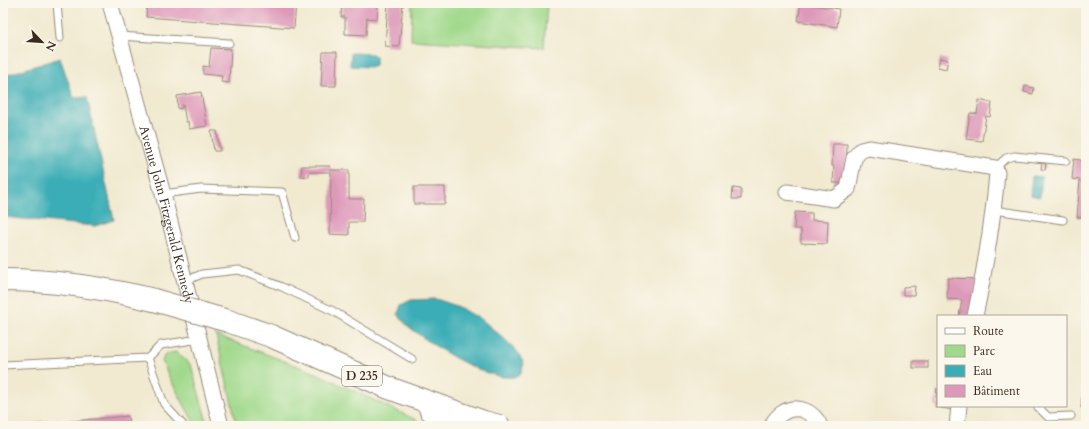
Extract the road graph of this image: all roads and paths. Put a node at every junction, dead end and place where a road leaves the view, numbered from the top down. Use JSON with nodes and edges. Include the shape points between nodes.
{"nodes":[{"id":1,"x":57,"y":3,"type":"edge"},
{"id":2,"x":110,"y":3,"type":"edge"},
{"id":3,"x":119,"y":36,"type":"junction"},
{"id":4,"x":60,"y":38,"type":"dead end"},
{"id":5,"x":229,"y":43,"type":"dead end"},
{"id":6,"x":1066,"y":161,"type":"dead end"},
{"id":7,"x":995,"y":168,"type":"junction"},
{"id":8,"x":787,"y":192,"type":"dead end"},
{"id":9,"x":163,"y":194,"type":"junction"},
{"id":10,"x":994,"y":210,"type":"junction"},
{"id":11,"x":1063,"y":220,"type":"dead end"},
{"id":12,"x":295,"y":238,"type":"dead end"},
{"id":13,"x":3,"y":280,"type":"edge"},
{"id":14,"x":185,"y":281,"type":"junction"},
{"id":15,"x":976,"y":315,"type":"edge"},
{"id":16,"x":199,"y":339,"type":"junction"},
{"id":17,"x":148,"y":358,"type":"junction"},
{"id":18,"x":412,"y":359,"type":"dead end"},
{"id":19,"x":3,"y":365,"type":"edge"},
{"id":20,"x":389,"y":388,"type":"junction"},
{"id":21,"x":959,"y":407,"type":"edge"},
{"id":22,"x":1038,"y":407,"type":"edge"},
{"id":23,"x":1071,"y":416,"type":"dead end"},
{"id":24,"x":184,"y":426,"type":"edge"},
{"id":25,"x":221,"y":426,"type":"edge"},
{"id":26,"x":460,"y":426,"type":"edge"},
{"id":27,"x":499,"y":426,"type":"edge"},
{"id":28,"x":771,"y":426,"type":"edge"},
{"id":29,"x":820,"y":426,"type":"edge"},
{"id":30,"x":956,"y":426,"type":"edge"}],
"edges":[{"from":1,"to":4,"type":"lane"},
{"from":2,"to":3,"type":"street","name":"Avenue John Fitzgerald Kennedy"},
{"from":3,"to":5,"type":"lane"},
{"from":3,"to":9,"type":"street","name":"Avenue John Fitzgerald Kennedy"},
{"from":6,"to":7,"type":"lane","via":[[1014,156],[1006,158]]},
{"from":7,"to":8,"type":"street","via":[[869,148],[861,150],[854,158],[848,189],[834,199]]},
{"from":7,"to":10,"type":"street","via":[[997,173]]},
{"from":9,"to":12,"type":"lane","via":[[201,189],[282,192]]},
{"from":9,"to":14,"type":"street","name":"Avenue John Fitzgerald Kennedy"},
{"from":10,"to":11,"type":"lane"},
{"from":10,"to":15,"type":"street"},
{"from":13,"to":20,"type":"main road","number":"D 235","bridge":true,"via":[[78,285],[154,300],[270,336]]},
{"from":14,"to":16,"type":"street","name":"Avenue John Fitzgerald Kennedy"},
{"from":14,"to":18,"type":"lane","via":[[202,274],[239,270],[333,311]]},
{"from":16,"to":17,"type":"lane","via":[[161,345]]},
{"from":16,"to":25,"type":"street","name":"Avenue John Fitzgerald Kennedy"},
{"from":17,"to":19,"type":"lane"},
{"from":17,"to":24,"type":"lane","via":[[164,404]]},
{"from":20,"to":26,"type":"main road"},
{"from":20,"to":27,"type":"main road","number":"D 235"},
{"from":21,"to":30,"type":"street"},
{"from":22,"to":23,"type":"lane","via":[[1048,417]]},
{"from":28,"to":29,"type":"street","via":[[783,412],[794,408],[806,410],[814,416]]}]}
